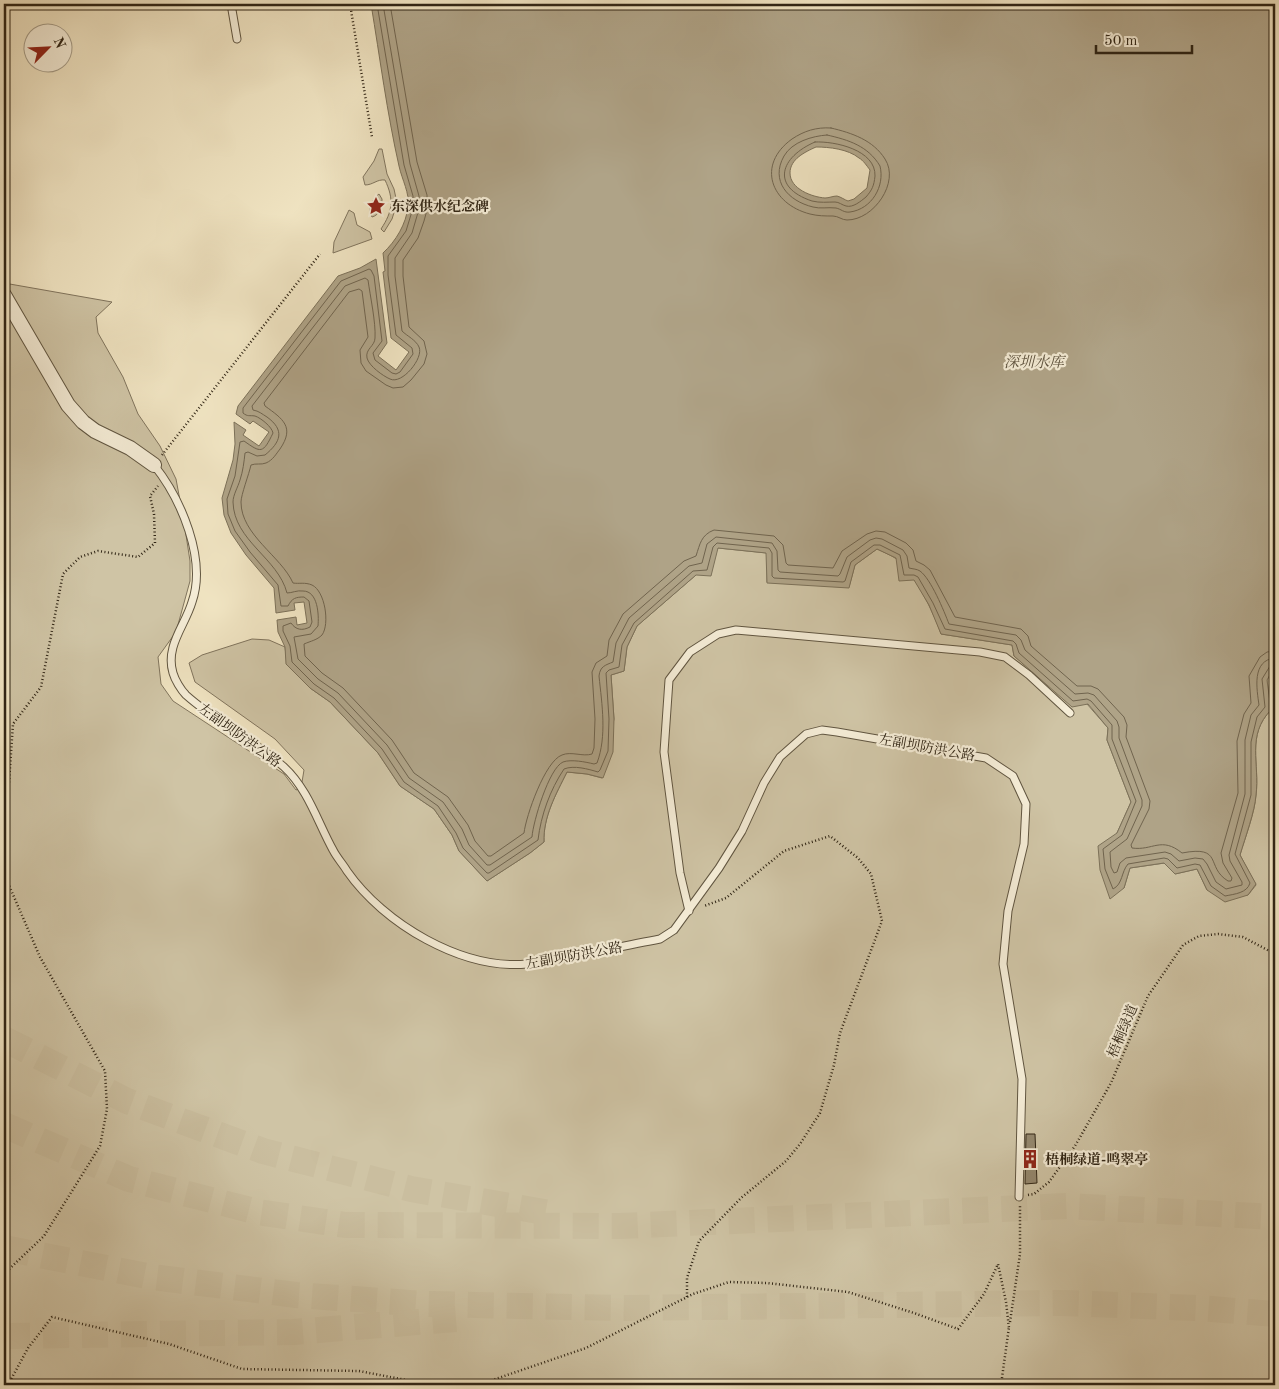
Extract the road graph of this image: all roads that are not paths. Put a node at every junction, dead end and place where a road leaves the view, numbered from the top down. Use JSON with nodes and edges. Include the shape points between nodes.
{"nodes":[{"id":1,"x":231,"y":4,"type":"edge"},
{"id":2,"x":237,"y":38,"type":"dead end"},
{"id":3,"x":4,"y":295,"type":"edge"},
{"id":4,"x":154,"y":465,"type":"joint"},
{"id":5,"x":1070,"y":713,"type":"dead end"},
{"id":6,"x":689,"y":911,"type":"junction"},
{"id":7,"x":1020,"y":1197,"type":"road end"}],
"edges":[{"from":1,"to":2,"type":"lane"},
{"from":3,"to":4,"type":"street","name":"左副坝防洪公路","via":[[68,405],[83,422]]},
{"from":4,"to":6,"type":"lane","name":"左副坝防洪公路","via":[[172,492],[188,530],[197,566],[192,602],[174,640],[173,674],[184,693],[285,767],[300,785],[334,852],[354,882],[388,914],[422,938],[479,960],[511,965],[660,939],[674,930]]},
{"from":5,"to":6,"type":"lane","via":[[1005,657],[736,630],[718,634],[690,652],[669,680],[664,752],[680,873]]},
{"from":6,"to":7,"type":"lane","name":"左副坝防洪公路","via":[[720,868],[780,758],[806,734],[822,730],[837,732],[986,758],[1013,776],[1026,804],[1024,844],[1008,911],[1003,964],[1022,1078]]}]}
